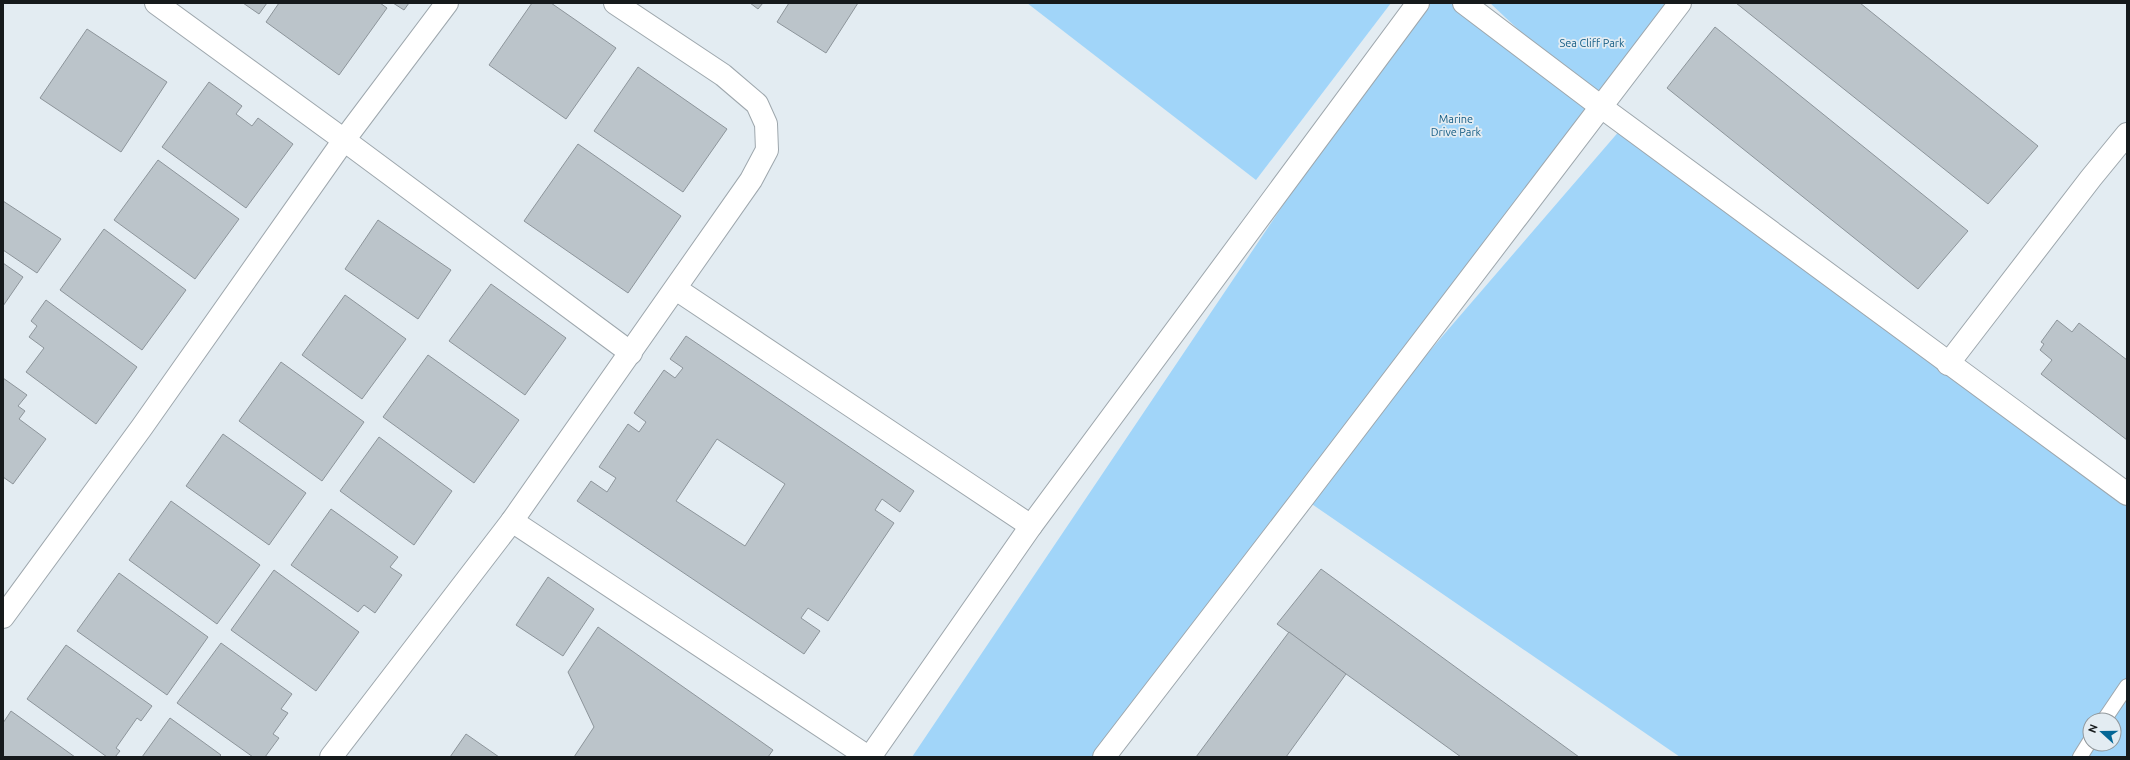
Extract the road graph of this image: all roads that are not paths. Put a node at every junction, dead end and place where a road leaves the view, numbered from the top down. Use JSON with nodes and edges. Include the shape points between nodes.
{"nodes":[{"id":1,"x":156,"y":3,"type":"edge"},
{"id":2,"x":447,"y":3,"type":"edge"},
{"id":3,"x":615,"y":3,"type":"edge"},
{"id":4,"x":1418,"y":3,"type":"edge"},
{"id":5,"x":1464,"y":3,"type":"edge"},
{"id":6,"x":1680,"y":3,"type":"edge"},
{"id":7,"x":1600,"y":106,"type":"junction"},
{"id":8,"x":2127,"y":134,"type":"edge"},
{"id":9,"x":344,"y":140,"type":"junction"},
{"id":10,"x":676,"y":289,"type":"junction"},
{"id":11,"x":631,"y":353,"type":"junction"},
{"id":12,"x":1948,"y":364,"type":"junction"},
{"id":13,"x":2127,"y":494,"type":"edge"},
{"id":14,"x":512,"y":521,"type":"junction"},
{"id":15,"x":1031,"y":526,"type":"junction"},
{"id":16,"x":3,"y":617,"type":"edge"},
{"id":17,"x":2127,"y":686,"type":"edge"},
{"id":18,"x":2109,"y":712,"type":"edge"},
{"id":19,"x":331,"y":757,"type":"edge"},
{"id":20,"x":869,"y":757,"type":"edge"},
{"id":21,"x":1104,"y":757,"type":"edge"}],
"edges":[{"from":1,"to":9,"type":"street"},
{"from":2,"to":9,"type":"street"},
{"from":3,"to":10,"type":"street","via":[[723,75],[757,104],[766,124],[766,150],[751,180]]},
{"from":4,"to":15,"type":"street"},
{"from":5,"to":7,"type":"street"},
{"from":6,"to":7,"type":"street"},
{"from":7,"to":12,"type":"street"},
{"from":7,"to":21,"type":"street"},
{"from":8,"to":12,"type":"street"},
{"from":9,"to":11,"type":"street"},
{"from":9,"to":16,"type":"street","via":[[142,427]]},
{"from":10,"to":11,"type":"street"},
{"from":10,"to":15,"type":"street"},
{"from":11,"to":14,"type":"street"},
{"from":12,"to":13,"type":"street"},
{"from":14,"to":19,"type":"street"},
{"from":14,"to":20,"type":"street"},
{"from":15,"to":20,"type":"street"},
{"from":17,"to":18,"type":"lane"}]}
